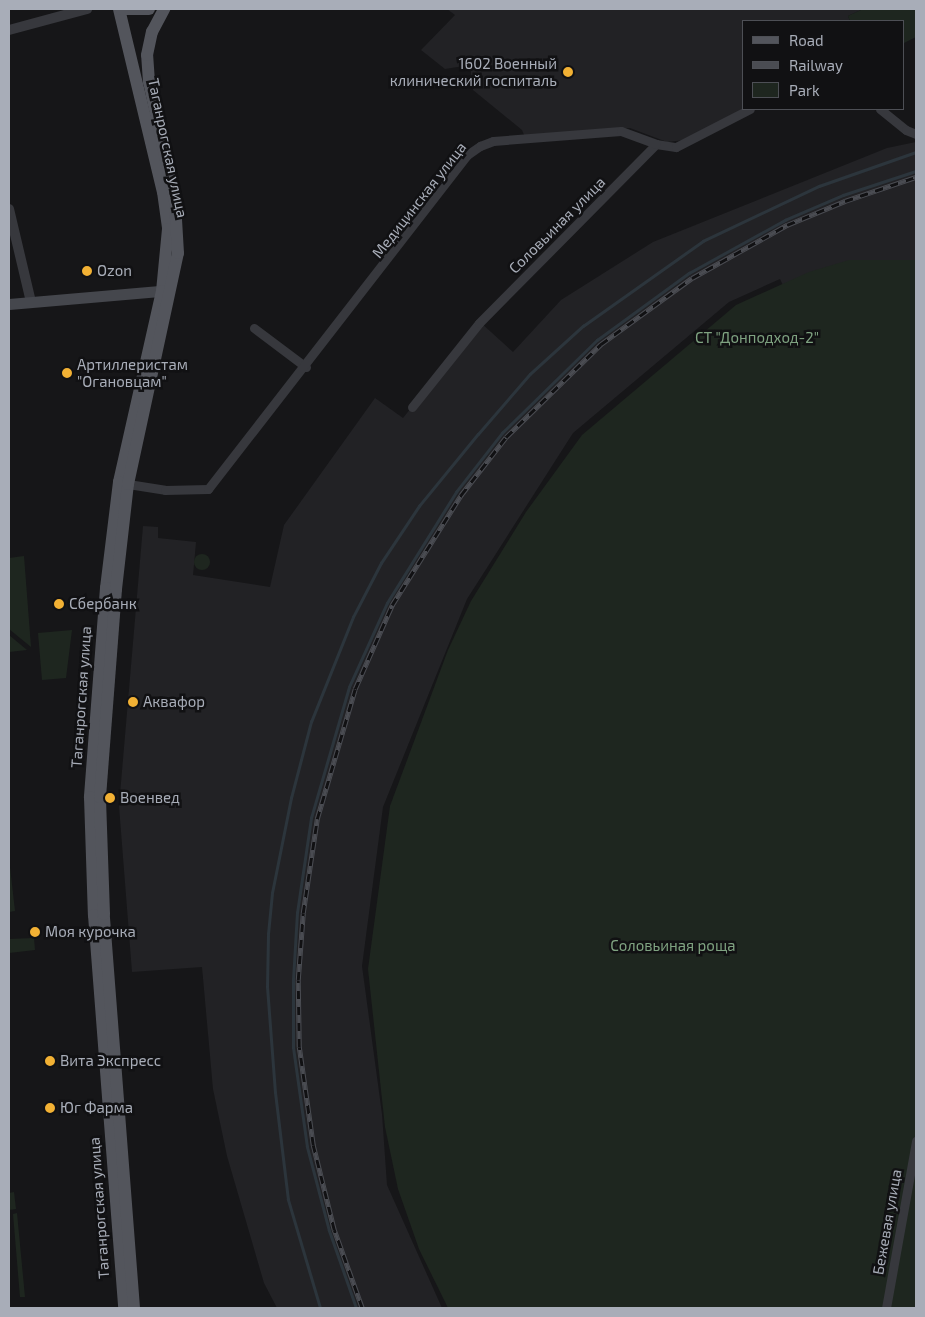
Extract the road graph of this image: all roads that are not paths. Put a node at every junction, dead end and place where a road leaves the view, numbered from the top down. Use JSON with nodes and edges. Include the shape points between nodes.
{"nodes":[{"id":1,"x":87,"y":9,"type":"edge"},
{"id":2,"x":120,"y":9,"type":"edge"},
{"id":3,"x":149,"y":9,"type":"edge"},
{"id":4,"x":164,"y":9,"type":"edge"},
{"id":5,"x":9,"y":30,"type":"edge"},
{"id":6,"x":748,"y":110,"type":"edge"},
{"id":7,"x":881,"y":110,"type":"edge"},
{"id":8,"x":916,"y":134,"type":"edge"},
{"id":9,"x":656,"y":144,"type":"junction"},
{"id":10,"x":9,"y":209,"type":"edge"},
{"id":11,"x":167,"y":290,"type":"junction"},
{"id":12,"x":31,"y":302,"type":"junction"},
{"id":13,"x":9,"y":304,"type":"edge"},
{"id":14,"x":254,"y":328,"type":"dead end"},
{"id":15,"x":306,"y":366,"type":"junction"},
{"id":16,"x":412,"y":407,"type":"dead end"},
{"id":17,"x":124,"y":483,"type":"junction"},
{"id":18,"x":102,"y":945,"type":"junction"},
{"id":19,"x":916,"y":1141,"type":"edge"},
{"id":20,"x":916,"y":1190,"type":"edge"},
{"id":21,"x":906,"y":1191,"type":"junction"},
{"id":22,"x":124,"y":1308,"type":"edge"},
{"id":23,"x":134,"y":1308,"type":"edge"},
{"id":24,"x":886,"y":1308,"type":"edge"}],
"edges":[{"from":1,"to":5,"type":"street"},
{"from":2,"to":3,"type":"main road","name":"Таганрогская улица"},
{"from":2,"to":11,"type":"main road","name":"Таганрогская улица","via":[[165,203]]},
{"from":4,"to":11,"type":"main road","name":"Таганрогская улица","via":[[152,32],[147,55],[149,82],[178,228]]},
{"from":6,"to":9,"type":"street","via":[[676,148]]},
{"from":7,"to":8,"type":"street"},
{"from":9,"to":15,"type":"street","name":"Медицинская улица","via":[[621,131],[493,141],[480,146],[468,155]]},
{"from":9,"to":16,"type":"street","name":"Соловьиная улица","via":[[479,323]]},
{"from":10,"to":12,"type":"street"},
{"from":11,"to":12,"type":"main road"},
{"from":11,"to":17,"type":"main road","name":"Таганрогская улица"},
{"from":12,"to":13,"type":"main road"},
{"from":14,"to":15,"type":"street"},
{"from":15,"to":17,"type":"street","name":"Медицинская улица","via":[[208,489],[165,490]]},
{"from":17,"to":18,"type":"main road","name":"Таганрогская улица","via":[[100,797]]},
{"from":18,"to":22,"type":"main road","name":"Таганрогская улица"},
{"from":18,"to":23,"type":"main road","name":"Таганрогская улица"},
{"from":19,"to":21,"type":"street","name":"Бежевая улица"},
{"from":20,"to":21,"type":"street"},
{"from":21,"to":24,"type":"street","name":"Бежевая улица"}]}
